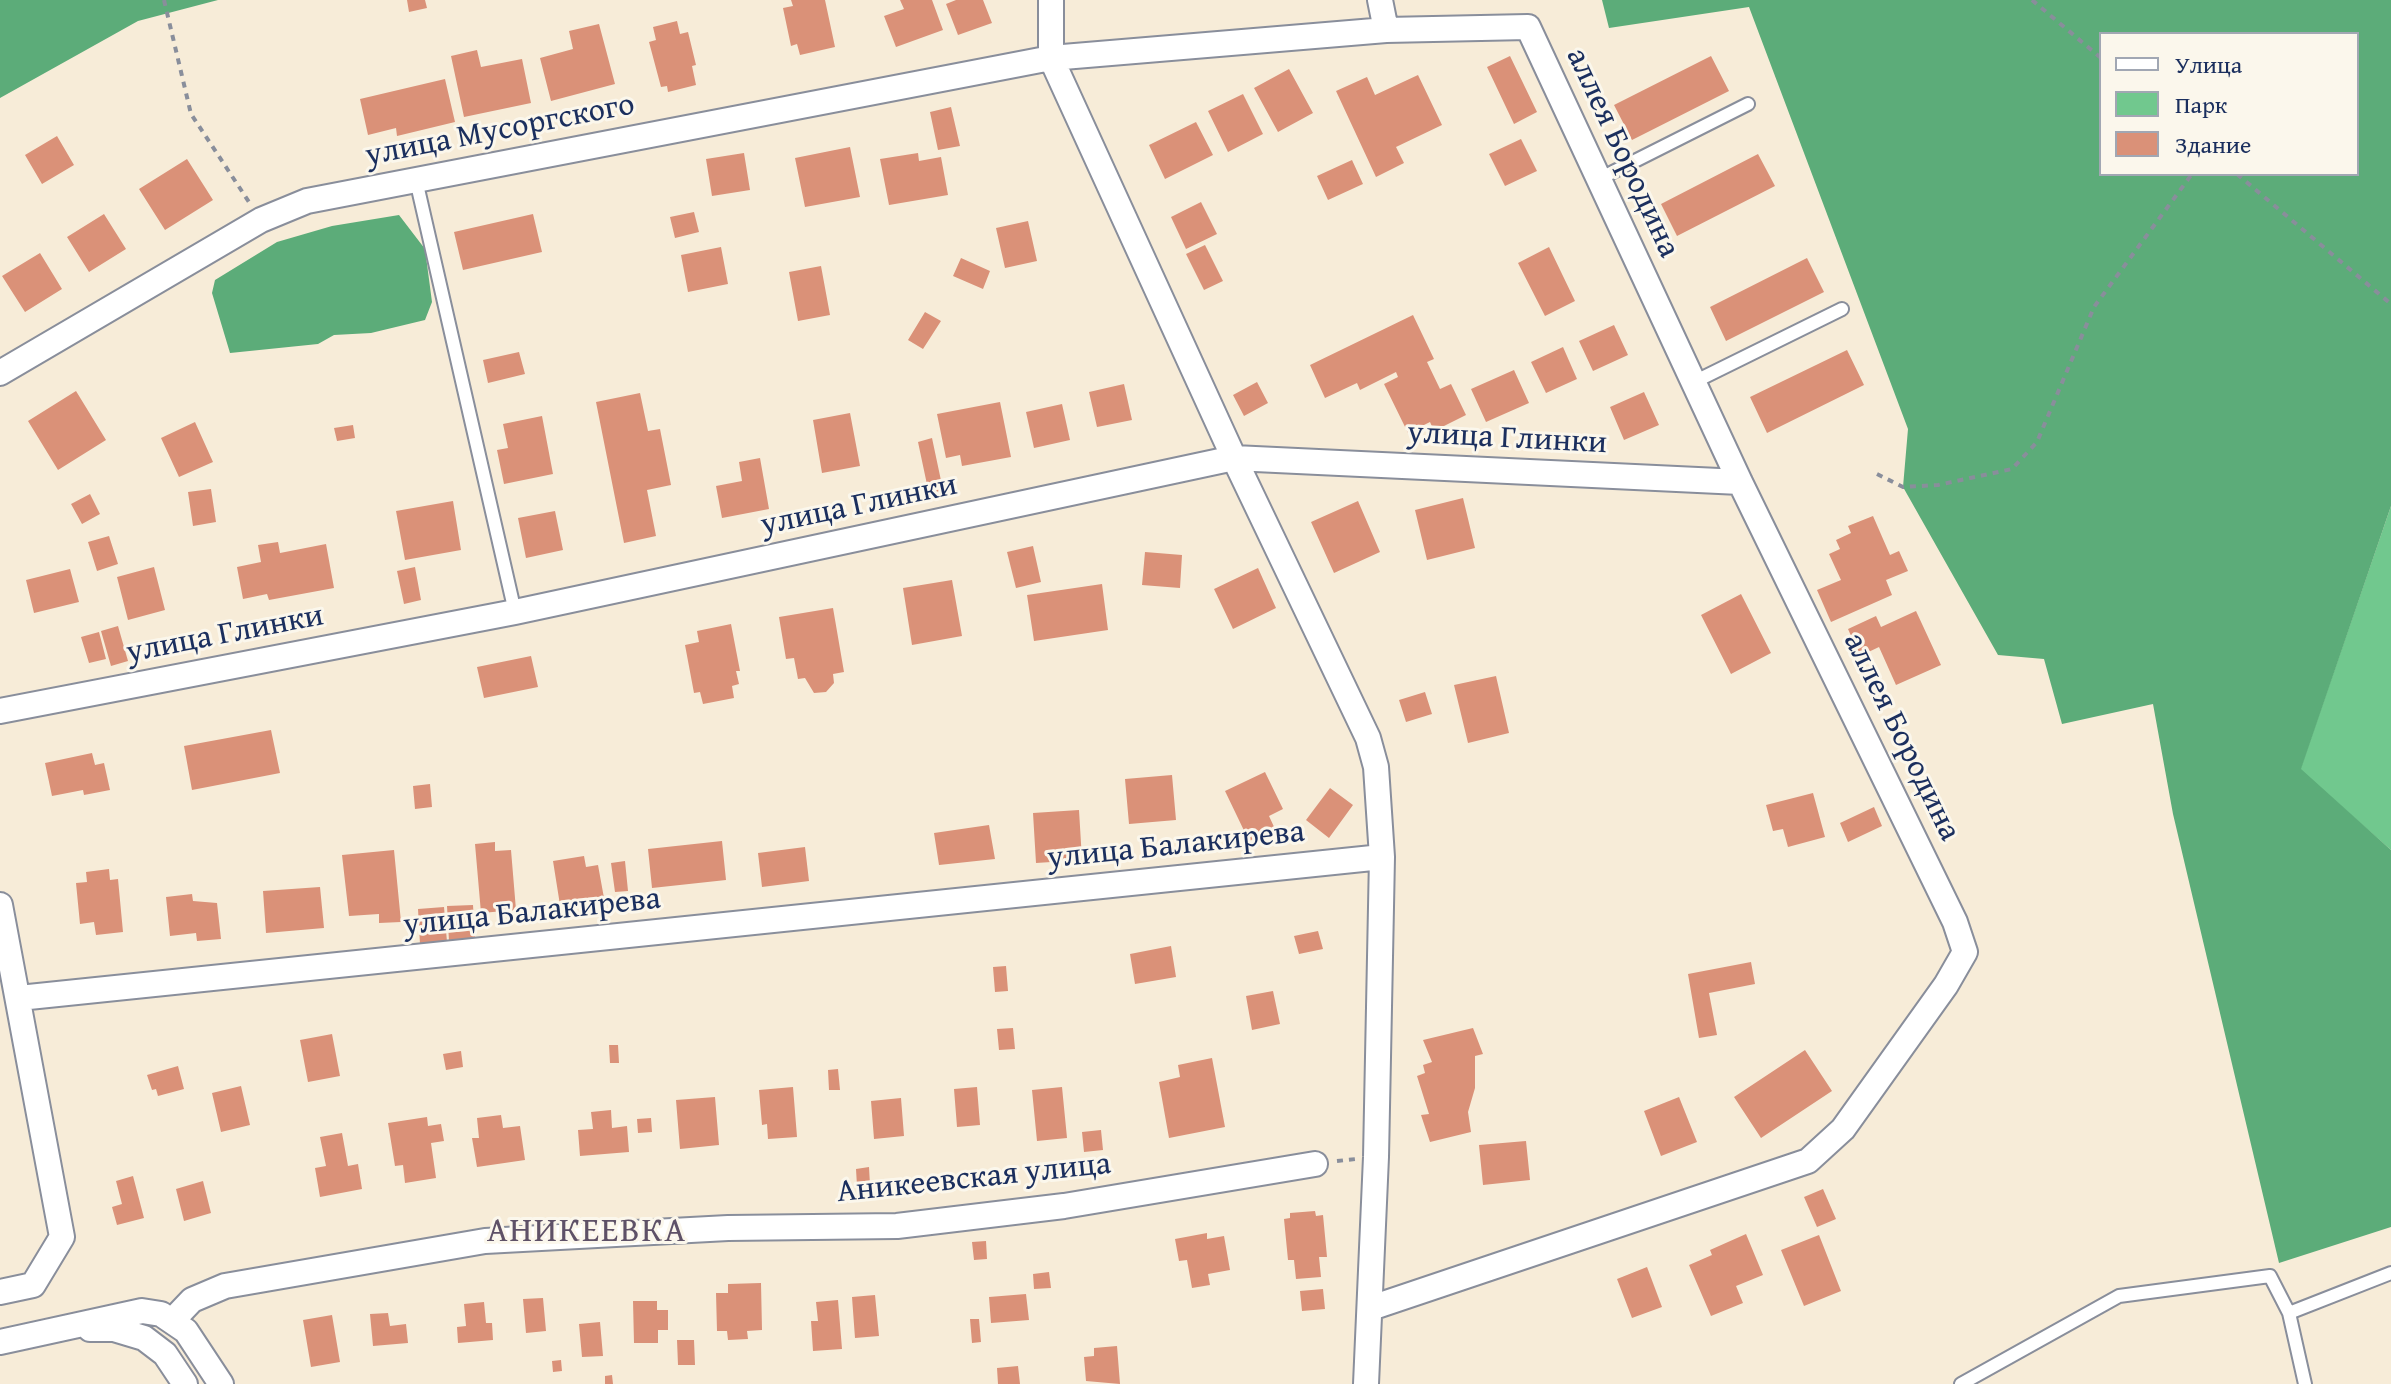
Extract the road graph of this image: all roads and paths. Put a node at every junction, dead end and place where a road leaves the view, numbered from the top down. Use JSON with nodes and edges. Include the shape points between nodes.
{"nodes":[{"id":1,"x":164,"y":0,"type":"edge"},
{"id":2,"x":1051,"y":0,"type":"edge"},
{"id":3,"x":1380,"y":0,"type":"edge"},
{"id":4,"x":2032,"y":0,"type":"edge"},
{"id":5,"x":1386,"y":30,"type":"junction"},
{"id":6,"x":2099,"y":56,"type":"edge"},
{"id":7,"x":1051,"y":58,"type":"junction"},
{"id":8,"x":1748,"y":104,"type":"dead end"},
{"id":9,"x":2191,"y":176,"type":"edge"},
{"id":10,"x":2239,"y":176,"type":"edge"},
{"id":11,"x":1599,"y":179,"type":"junction"},
{"id":12,"x":416,"y":180,"type":"junction"},
{"id":13,"x":261,"y":220,"type":"junction"},
{"id":14,"x":2390,"y":303,"type":"edge"},
{"id":15,"x":1842,"y":309,"type":"dead end"},
{"id":16,"x":0,"y":373,"type":"edge"},
{"id":17,"x":1694,"y":382,"type":"junction"},
{"id":18,"x":1234,"y":458,"type":"junction"},
{"id":19,"x":1877,"y":474,"type":"dead end"},
{"id":20,"x":1740,"y":482,"type":"junction"},
{"id":21,"x":515,"y":612,"type":"junction"},
{"id":22,"x":0,"y":711,"type":"edge"},
{"id":23,"x":1382,"y":857,"type":"junction"},
{"id":24,"x":0,"y":905,"type":"edge"},
{"id":25,"x":19,"y":998,"type":"junction"},
{"id":26,"x":1376,"y":1157,"type":"junction"},
{"id":27,"x":1315,"y":1164,"type":"joint"},
{"id":28,"x":2391,"y":1273,"type":"edge"},
{"id":29,"x":0,"y":1292,"type":"edge"},
{"id":30,"x":1371,"y":1308,"type":"junction"},
{"id":31,"x":2289,"y":1313,"type":"junction"},
{"id":32,"x":172,"y":1321,"type":"junction"},
{"id":33,"x":52,"y":1329,"type":"junction"},
{"id":34,"x":0,"y":1342,"type":"edge"},
{"id":35,"x":185,"y":1384,"type":"edge"},
{"id":36,"x":221,"y":1384,"type":"edge"},
{"id":37,"x":1366,"y":1384,"type":"edge"},
{"id":38,"x":1961,"y":1384,"type":"edge"},
{"id":39,"x":2305,"y":1384,"type":"edge"}],
"edges":[{"from":1,"to":13,"type":"path","via":[[191,114]]},
{"from":2,"to":7,"type":"street"},
{"from":3,"to":5,"type":"street"},
{"from":4,"to":6,"type":"path"},
{"from":5,"to":7,"type":"street","name":"улица Мусоргского"},
{"from":5,"to":11,"type":"street","name":"аллея Бородина","via":[[1528,27]]},
{"from":7,"to":12,"type":"street","name":"улица Мусоргского"},
{"from":7,"to":18,"type":"street"},
{"from":8,"to":11,"type":"lane"},
{"from":9,"to":19,"type":"path","via":[[2094,307],[2037,442],[2012,469],[1903,487]]},
{"from":10,"to":14,"type":"path"},
{"from":11,"to":17,"type":"street","name":"аллея Бородина"},
{"from":12,"to":13,"type":"street","name":"улица Мусоргского","via":[[307,201]]},
{"from":12,"to":21,"type":"lane"},
{"from":13,"to":16,"type":"street","name":"улица Мусоргского"},
{"from":15,"to":17,"type":"lane"},
{"from":17,"to":20,"type":"street","name":"аллея Бородина"},
{"from":18,"to":20,"type":"street","name":"улица Глинки"},
{"from":18,"to":21,"type":"street","name":"улица Глинки"},
{"from":18,"to":23,"type":"street","via":[[1368,738],[1378,778]]},
{"from":20,"to":30,"type":"street","name":"аллея Бородина","via":[[1965,952],[1843,1129],[1808,1161]]},
{"from":21,"to":22,"type":"street","name":"улица Глинки"},
{"from":23,"to":25,"type":"street","name":"улица Балакирева"},
{"from":23,"to":26,"type":"street"},
{"from":24,"to":25,"type":"street"},
{"from":25,"to":29,"type":"street","via":[[62,1237],[33,1285]]},
{"from":26,"to":27,"type":"path"},
{"from":26,"to":30,"type":"street"},
{"from":27,"to":32,"type":"street","name":"Аникеевская улица","via":[[1064,1206],[897,1226],[728,1228],[485,1241],[225,1286],[192,1300]]},
{"from":28,"to":31,"type":"lane"},
{"from":30,"to":37,"type":"street"},
{"from":31,"to":38,"type":"lane","via":[[2270,1276],[2119,1296]]},
{"from":31,"to":39,"type":"lane"},
{"from":32,"to":33,"type":"street","via":[[142,1311]]},
{"from":32,"to":36,"type":"street","via":[[186,1331]]},
{"from":33,"to":34,"type":"street"},
{"from":33,"to":35,"type":"street","via":[[114,1329],[144,1338],[165,1354]]}]}
